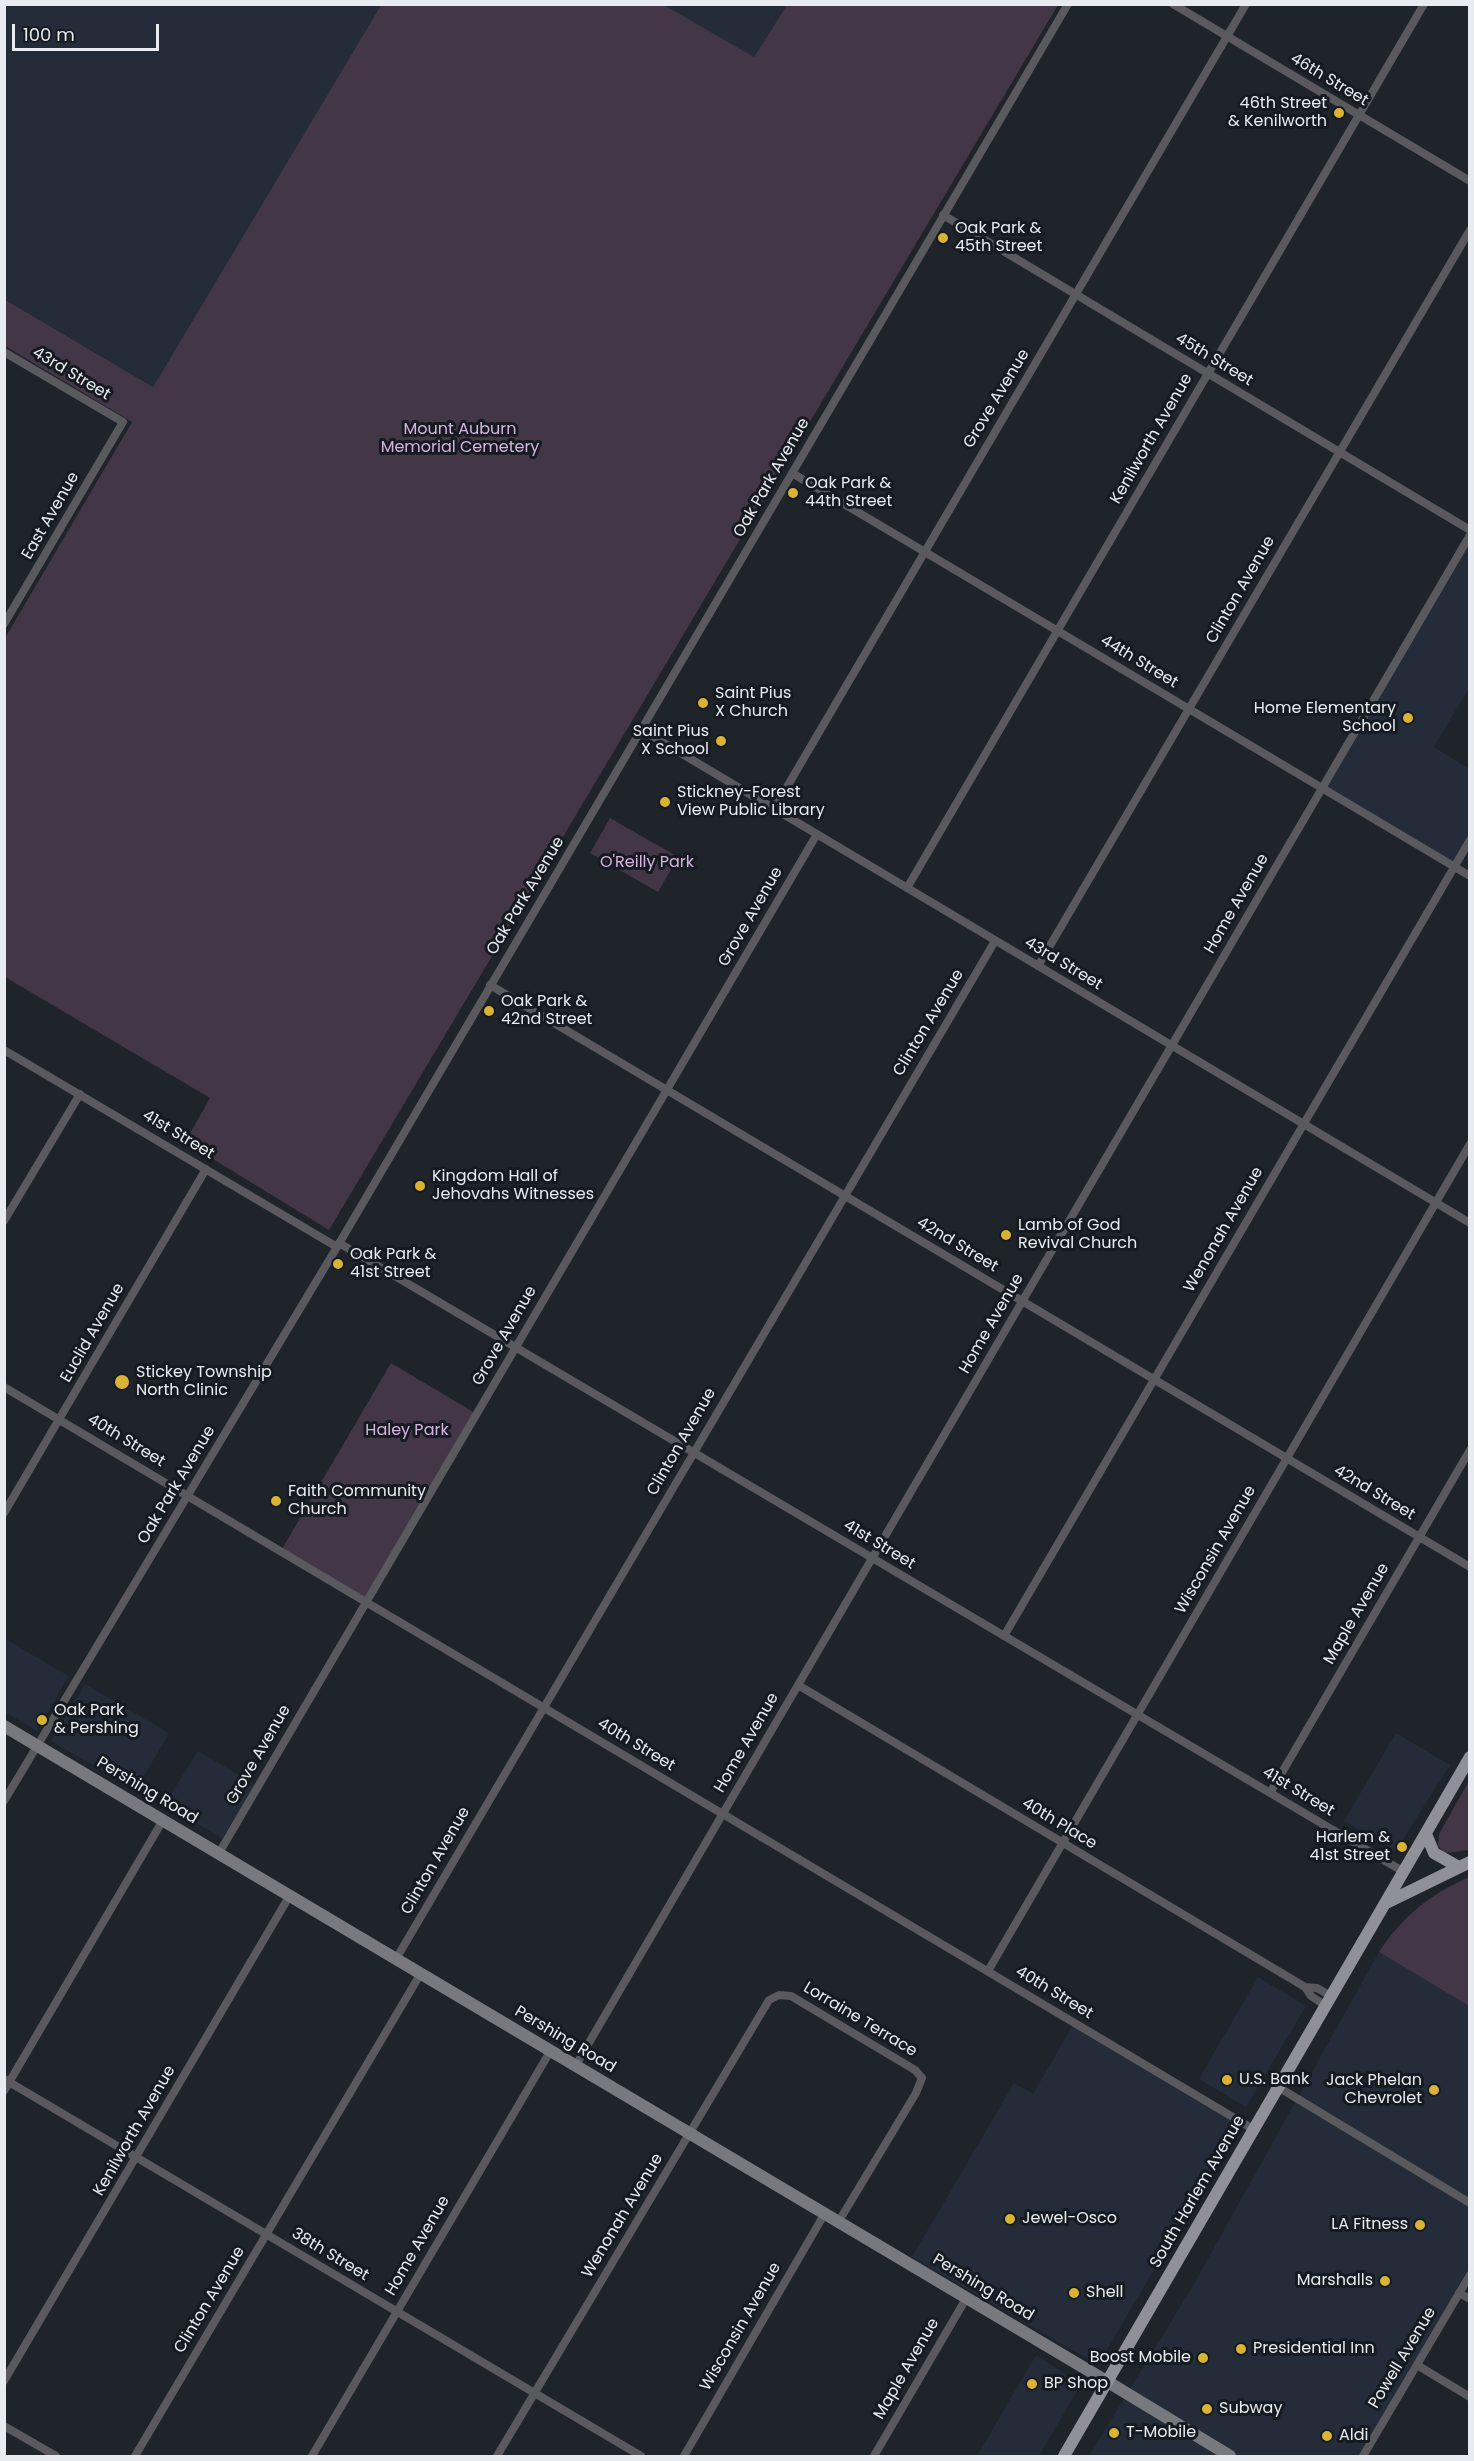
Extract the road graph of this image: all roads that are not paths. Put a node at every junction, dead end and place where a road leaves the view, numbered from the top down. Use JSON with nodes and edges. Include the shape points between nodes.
{"nodes":[{"id":1,"x":1068,"y":4,"type":"edge"},
{"id":2,"x":1173,"y":4,"type":"edge"},
{"id":3,"x":1246,"y":4,"type":"edge"},
{"id":4,"x":1424,"y":4,"type":"edge"},
{"id":5,"x":1227,"y":37,"type":"junction"},
{"id":6,"x":1359,"y":115,"type":"junction"},
{"id":7,"x":1470,"y":182,"type":"edge"},
{"id":8,"x":943,"y":215,"type":"junction"},
{"id":9,"x":1470,"y":230,"type":"edge"},
{"id":10,"x":1077,"y":295,"type":"junction"},
{"id":11,"x":4,"y":352,"type":"edge"},
{"id":12,"x":1208,"y":374,"type":"junction"},
{"id":13,"x":123,"y":422,"type":"joint"},
{"id":14,"x":1339,"y":452,"type":"junction"},
{"id":15,"x":792,"y":473,"type":"junction"},
{"id":16,"x":1470,"y":530,"type":"edge"},
{"id":17,"x":1470,"y":535,"type":"edge"},
{"id":18,"x":924,"y":552,"type":"junction"},
{"id":19,"x":4,"y":624,"type":"edge"},
{"id":20,"x":1057,"y":631,"type":"junction"},
{"id":21,"x":1189,"y":709,"type":"junction"},
{"id":22,"x":642,"y":730,"type":"junction"},
{"id":23,"x":1322,"y":788,"type":"junction"},
{"id":24,"x":774,"y":809,"type":"junction"},
{"id":25,"x":817,"y":834,"type":"junction"},
{"id":26,"x":1470,"y":840,"type":"edge"},
{"id":27,"x":1454,"y":867,"type":"junction"},
{"id":28,"x":1470,"y":876,"type":"edge"},
{"id":29,"x":907,"y":888,"type":"junction"},
{"id":30,"x":995,"y":940,"type":"junction"},
{"id":31,"x":1038,"y":966,"type":"junction"},
{"id":32,"x":490,"y":985,"type":"junction"},
{"id":33,"x":1171,"y":1046,"type":"junction"},
{"id":34,"x":4,"y":1050,"type":"edge"},
{"id":35,"x":666,"y":1090,"type":"junction"},
{"id":36,"x":80,"y":1094,"type":"junction"},
{"id":37,"x":1303,"y":1124,"type":"junction"},
{"id":38,"x":1470,"y":1144,"type":"edge"},
{"id":39,"x":206,"y":1169,"type":"junction"},
{"id":40,"x":845,"y":1196,"type":"junction"},
{"id":41,"x":1435,"y":1203,"type":"junction"},
{"id":42,"x":4,"y":1221,"type":"edge"},
{"id":43,"x":1470,"y":1223,"type":"edge"},
{"id":44,"x":338,"y":1245,"type":"junction"},
{"id":45,"x":1022,"y":1301,"type":"junction"},
{"id":46,"x":516,"y":1347,"type":"junction"},
{"id":47,"x":1154,"y":1379,"type":"junction"},
{"id":48,"x":4,"y":1387,"type":"edge"},
{"id":49,"x":60,"y":1419,"type":"junction"},
{"id":50,"x":1470,"y":1450,"type":"edge"},
{"id":51,"x":693,"y":1452,"type":"junction"},
{"id":52,"x":1287,"y":1458,"type":"junction"},
{"id":53,"x":188,"y":1496,"type":"junction"},
{"id":54,"x":4,"y":1512,"type":"edge"},
{"id":55,"x":1419,"y":1537,"type":"junction"},
{"id":56,"x":872,"y":1558,"type":"junction"},
{"id":57,"x":1470,"y":1567,"type":"edge"},
{"id":58,"x":366,"y":1602,"type":"junction"},
{"id":59,"x":1004,"y":1636,"type":"junction"},
{"id":60,"x":798,"y":1685,"type":"junction"},
{"id":61,"x":544,"y":1707,"type":"junction"},
{"id":62,"x":1137,"y":1715,"type":"junction"},
{"id":63,"x":4,"y":1726,"type":"edge"},
{"id":64,"x":38,"y":1746,"type":"junction"},
{"id":65,"x":1470,"y":1758,"type":"edge"},
{"id":66,"x":1270,"y":1793,"type":"junction"},
{"id":67,"x":4,"y":1801,"type":"edge"},
{"id":68,"x":723,"y":1814,"type":"junction"},
{"id":69,"x":164,"y":1820,"type":"junction"},
{"id":70,"x":1426,"y":1833,"type":"junction"},
{"id":71,"x":1063,"y":1843,"type":"junction"},
{"id":72,"x":219,"y":1853,"type":"junction"},
{"id":73,"x":1470,"y":1862,"type":"edge"},
{"id":74,"x":1457,"y":1866,"type":"junction"},
{"id":75,"x":1404,"y":1872,"type":"junction"},
{"id":76,"x":290,"y":1895,"type":"junction"},
{"id":77,"x":1387,"y":1902,"type":"junction"},
{"id":78,"x":396,"y":1959,"type":"junction"},
{"id":79,"x":988,"y":1971,"type":"junction"},
{"id":80,"x":421,"y":1973,"type":"junction"},
{"id":81,"x":779,"y":1995,"type":"joint"},
{"id":82,"x":1328,"y":2001,"type":"junction"},
{"id":83,"x":551,"y":2050,"type":"junction"},
{"id":84,"x":576,"y":2065,"type":"junction"},
{"id":85,"x":7,"y":2080,"type":"edge"},
{"id":86,"x":1278,"y":2087,"type":"junction"},
{"id":87,"x":4,"y":2091,"type":"edge"},
{"id":88,"x":1253,"y":2129,"type":"junction"},
{"id":89,"x":689,"y":2133,"type":"junction"},
{"id":90,"x":138,"y":2157,"type":"junction"},
{"id":91,"x":1470,"y":2203,"type":"edge"},
{"id":92,"x":825,"y":2213,"type":"junction"},
{"id":93,"x":839,"y":2221,"type":"junction"},
{"id":94,"x":267,"y":2234,"type":"junction"},
{"id":95,"x":1470,"y":2275,"type":"edge"},
{"id":96,"x":1459,"y":2293,"type":"junction"},
{"id":97,"x":967,"y":2297,"type":"junction"},
{"id":98,"x":1470,"y":2299,"type":"edge"},
{"id":99,"x":397,"y":2312,"type":"junction"},
{"id":100,"x":1417,"y":2365,"type":"junction"},
{"id":101,"x":4,"y":2381,"type":"edge"},
{"id":102,"x":1108,"y":2382,"type":"junction"},
{"id":103,"x":535,"y":2393,"type":"junction"},
{"id":104,"x":1470,"y":2397,"type":"edge"},
{"id":105,"x":4,"y":2426,"type":"edge"},
{"id":106,"x":56,"y":2457,"type":"edge"},
{"id":107,"x":135,"y":2457,"type":"edge"},
{"id":108,"x":312,"y":2457,"type":"edge"},
{"id":109,"x":497,"y":2457,"type":"edge"},
{"id":110,"x":641,"y":2457,"type":"edge"},
{"id":111,"x":684,"y":2457,"type":"edge"},
{"id":112,"x":874,"y":2457,"type":"edge"},
{"id":113,"x":1064,"y":2457,"type":"edge"},
{"id":114,"x":1230,"y":2457,"type":"edge"},
{"id":115,"x":1363,"y":2457,"type":"edge"}],
"edges":[{"from":1,"to":8,"type":"street","name":"Oak Park Avenue"},
{"from":2,"to":5,"type":"street","name":"46th Street"},
{"from":3,"to":5,"type":"street","name":"Grove Avenue"},
{"from":4,"to":6,"type":"street","name":"Kenilworth Avenue"},
{"from":5,"to":6,"type":"street","name":"46th Street"},
{"from":5,"to":10,"type":"street","name":"Grove Avenue"},
{"from":6,"to":7,"type":"street","name":"46th Street"},
{"from":6,"to":12,"type":"street","name":"Kenilworth Avenue"},
{"from":8,"to":10,"type":"street","name":"45th Street"},
{"from":8,"to":15,"type":"street","name":"Oak Park Avenue"},
{"from":9,"to":14,"type":"street","name":"Clinton Avenue"},
{"from":10,"to":12,"type":"street","name":"45th Street"},
{"from":10,"to":18,"type":"street","name":"Grove Avenue"},
{"from":11,"to":13,"type":"street","name":"43rd Street"},
{"from":12,"to":14,"type":"street","name":"45th Street"},
{"from":12,"to":20,"type":"street","name":"Kenilworth Avenue"},
{"from":13,"to":19,"type":"street","name":"East Avenue"},
{"from":14,"to":16,"type":"street","name":"45th Street"},
{"from":14,"to":21,"type":"street","name":"Clinton Avenue"},
{"from":15,"to":18,"type":"street","name":"44th Street"},
{"from":15,"to":22,"type":"street","name":"Oak Park Avenue"},
{"from":17,"to":23,"type":"street","name":"Home Avenue"},
{"from":18,"to":20,"type":"street","name":"44th Street"},
{"from":18,"to":24,"type":"street","name":"Grove Avenue"},
{"from":20,"to":21,"type":"street","name":"44th Street"},
{"from":20,"to":29,"type":"street","name":"Kenilworth Avenue"},
{"from":21,"to":23,"type":"street","name":"44th Street"},
{"from":21,"to":31,"type":"street","name":"Clinton Avenue"},
{"from":22,"to":24,"type":"street","name":"43rd Street"},
{"from":22,"to":32,"type":"street","name":"Oak Park Avenue"},
{"from":23,"to":27,"type":"street","name":"44th Street"},
{"from":23,"to":33,"type":"street","name":"Home Avenue"},
{"from":24,"to":25,"type":"street","name":"43rd Street"},
{"from":25,"to":29,"type":"street","name":"43rd Street"},
{"from":25,"to":35,"type":"street","name":"Grove Avenue"},
{"from":26,"to":27,"type":"street","name":"Wenonah Avenue"},
{"from":27,"to":28,"type":"street","name":"44th Street"},
{"from":27,"to":37,"type":"street","name":"Wenonah Avenue"},
{"from":29,"to":30,"type":"street","name":"43rd Street"},
{"from":30,"to":31,"type":"street","name":"43rd Street"},
{"from":30,"to":40,"type":"street","name":"Clinton Avenue"},
{"from":31,"to":33,"type":"street","name":"43rd Street"},
{"from":32,"to":35,"type":"street","name":"42nd Street"},
{"from":32,"to":44,"type":"street","name":"Oak Park Avenue"},
{"from":33,"to":37,"type":"street","name":"43rd Street"},
{"from":33,"to":45,"type":"street","name":"Home Avenue"},
{"from":34,"to":36,"type":"street","name":"41st Street"},
{"from":35,"to":40,"type":"street","name":"42nd Street"},
{"from":35,"to":46,"type":"street","name":"Grove Avenue"},
{"from":36,"to":39,"type":"street","name":"41st Street"},
{"from":36,"to":42,"type":"street"},
{"from":37,"to":41,"type":"street","name":"43rd Street"},
{"from":37,"to":47,"type":"street","name":"Wenonah Avenue"},
{"from":38,"to":41,"type":"street","name":"Wisconsin Avenue"},
{"from":39,"to":44,"type":"street","name":"41st Street"},
{"from":39,"to":49,"type":"street","name":"Euclid Avenue"},
{"from":40,"to":45,"type":"street","name":"42nd Street"},
{"from":40,"to":51,"type":"street","name":"Clinton Avenue"},
{"from":41,"to":43,"type":"street","name":"43rd Street"},
{"from":41,"to":52,"type":"street","name":"Wisconsin Avenue"},
{"from":44,"to":46,"type":"street","name":"41st Street"},
{"from":44,"to":53,"type":"street","name":"Oak Park Avenue"},
{"from":45,"to":47,"type":"street","name":"42nd Street"},
{"from":45,"to":56,"type":"street","name":"Home Avenue"},
{"from":46,"to":51,"type":"street","name":"41st Street"},
{"from":46,"to":58,"type":"street","name":"Grove Avenue"},
{"from":47,"to":52,"type":"street","name":"42nd Street"},
{"from":47,"to":59,"type":"street","name":"Wenonah Avenue"},
{"from":48,"to":49,"type":"street","name":"40th Street"},
{"from":49,"to":53,"type":"street","name":"40th Street"},
{"from":49,"to":54,"type":"street","name":"Euclid Avenue"},
{"from":50,"to":55,"type":"street","name":"Maple Avenue"},
{"from":51,"to":56,"type":"street","name":"41st Street"},
{"from":51,"to":61,"type":"street","name":"Clinton Avenue"},
{"from":52,"to":55,"type":"street","name":"42nd Street"},
{"from":52,"to":62,"type":"street","name":"Wisconsin Avenue"},
{"from":53,"to":58,"type":"street","name":"40th Street"},
{"from":53,"to":64,"type":"street","name":"Oak Park Avenue"},
{"from":55,"to":57,"type":"street","name":"42nd Street"},
{"from":55,"to":66,"type":"street","name":"Maple Avenue"},
{"from":56,"to":59,"type":"street","name":"41st Street"},
{"from":56,"to":60,"type":"street","name":"Home Avenue"},
{"from":58,"to":61,"type":"street","name":"40th Street"},
{"from":58,"to":72,"type":"street","name":"Grove Avenue"},
{"from":59,"to":62,"type":"street","name":"41st Street"},
{"from":60,"to":68,"type":"street","name":"Home Avenue"},
{"from":60,"to":71,"type":"street","name":"40th Place"},
{"from":61,"to":68,"type":"street","name":"40th Street"},
{"from":61,"to":78,"type":"street","name":"Clinton Avenue"},
{"from":62,"to":66,"type":"street","name":"41st Street"},
{"from":62,"to":71,"type":"street","name":"Wisconsin Avenue"},
{"from":63,"to":64,"type":"main road","name":"Pershing Road"},
{"from":64,"to":67,"type":"street","name":"Oak Park Avenue"},
{"from":64,"to":69,"type":"main road","name":"Pershing Road"},
{"from":65,"to":70,"type":"main road","name":"South Harlem Avenue"},
{"from":66,"to":75,"type":"street","name":"41st Street"},
{"from":68,"to":79,"type":"street","name":"40th Street"},
{"from":68,"to":84,"type":"street","name":"Home Avenue"},
{"from":69,"to":72,"type":"main road","name":"Pershing Road"},
{"from":69,"to":85,"type":"street"},
{"from":70,"to":74,"type":"main road","via":[[1434,1853]]},
{"from":70,"to":75,"type":"main road","name":"South Harlem Avenue"},
{"from":71,"to":79,"type":"street","name":"Wisconsin Avenue"},
{"from":71,"to":82,"type":"street","name":"40th Place","via":[[1305,1987],[1317,1988]]},
{"from":72,"to":76,"type":"main road","name":"Pershing Road"},
{"from":73,"to":74,"type":"main road"},
{"from":74,"to":77,"type":"main road"},
{"from":75,"to":77,"type":"main road","name":"South Harlem Avenue"},
{"from":76,"to":78,"type":"main road","name":"Pershing Road"},
{"from":76,"to":90,"type":"street","name":"Kenilworth Avenue"},
{"from":77,"to":82,"type":"main road","name":"South Harlem Avenue"},
{"from":78,"to":80,"type":"main road","name":"Pershing Road"},
{"from":79,"to":88,"type":"street","name":"40th Street"},
{"from":80,"to":83,"type":"main road","name":"Pershing Road"},
{"from":80,"to":94,"type":"street","name":"Clinton Avenue"},
{"from":81,"to":89,"type":"street","name":"Wenonah Avenue","via":[[769,2000]]},
{"from":81,"to":93,"type":"street","name":"Lorraine Terrace","via":[[791,1996],[915,2070],[922,2078]]},
{"from":82,"to":86,"type":"main road","name":"South Harlem Avenue"},
{"from":83,"to":84,"type":"main road","name":"Pershing Road"},
{"from":83,"to":99,"type":"street","name":"Home Avenue"},
{"from":84,"to":89,"type":"main road","name":"Pershing Road"},
{"from":85,"to":87,"type":"street"},
{"from":85,"to":90,"type":"street","name":"38th Street"},
{"from":86,"to":88,"type":"main road","name":"South Harlem Avenue"},
{"from":86,"to":91,"type":"street"},
{"from":88,"to":102,"type":"main road","name":"South Harlem Avenue"},
{"from":89,"to":92,"type":"main road","name":"Pershing Road"},
{"from":89,"to":103,"type":"street","name":"Wenonah Avenue"},
{"from":90,"to":94,"type":"street","name":"38th Street"},
{"from":90,"to":101,"type":"street","name":"Kenilworth Avenue"},
{"from":92,"to":93,"type":"main road","name":"Pershing Road"},
{"from":92,"to":111,"type":"street","name":"Wisconsin Avenue"},
{"from":93,"to":97,"type":"main road","name":"Pershing Road"},
{"from":94,"to":99,"type":"street","name":"38th Street"},
{"from":94,"to":107,"type":"street","name":"Clinton Avenue"},
{"from":95,"to":96,"type":"street","name":"Powell Avenue"},
{"from":96,"to":98,"type":"street"},
{"from":96,"to":100,"type":"street","name":"Powell Avenue"},
{"from":97,"to":102,"type":"main road","name":"Pershing Road"},
{"from":97,"to":112,"type":"street","name":"Maple Avenue"},
{"from":99,"to":103,"type":"street","name":"38th Street"},
{"from":99,"to":108,"type":"street","name":"Home Avenue"},
{"from":100,"to":104,"type":"street"},
{"from":100,"to":115,"type":"street","name":"Powell Avenue"},
{"from":102,"to":113,"type":"main road","name":"South Harlem Avenue"},
{"from":102,"to":114,"type":"main road","name":"Pershing Road"},
{"from":103,"to":109,"type":"street","name":"Wenonah Avenue"},
{"from":103,"to":110,"type":"street","name":"38th Street"},
{"from":105,"to":106,"type":"street"}]}
